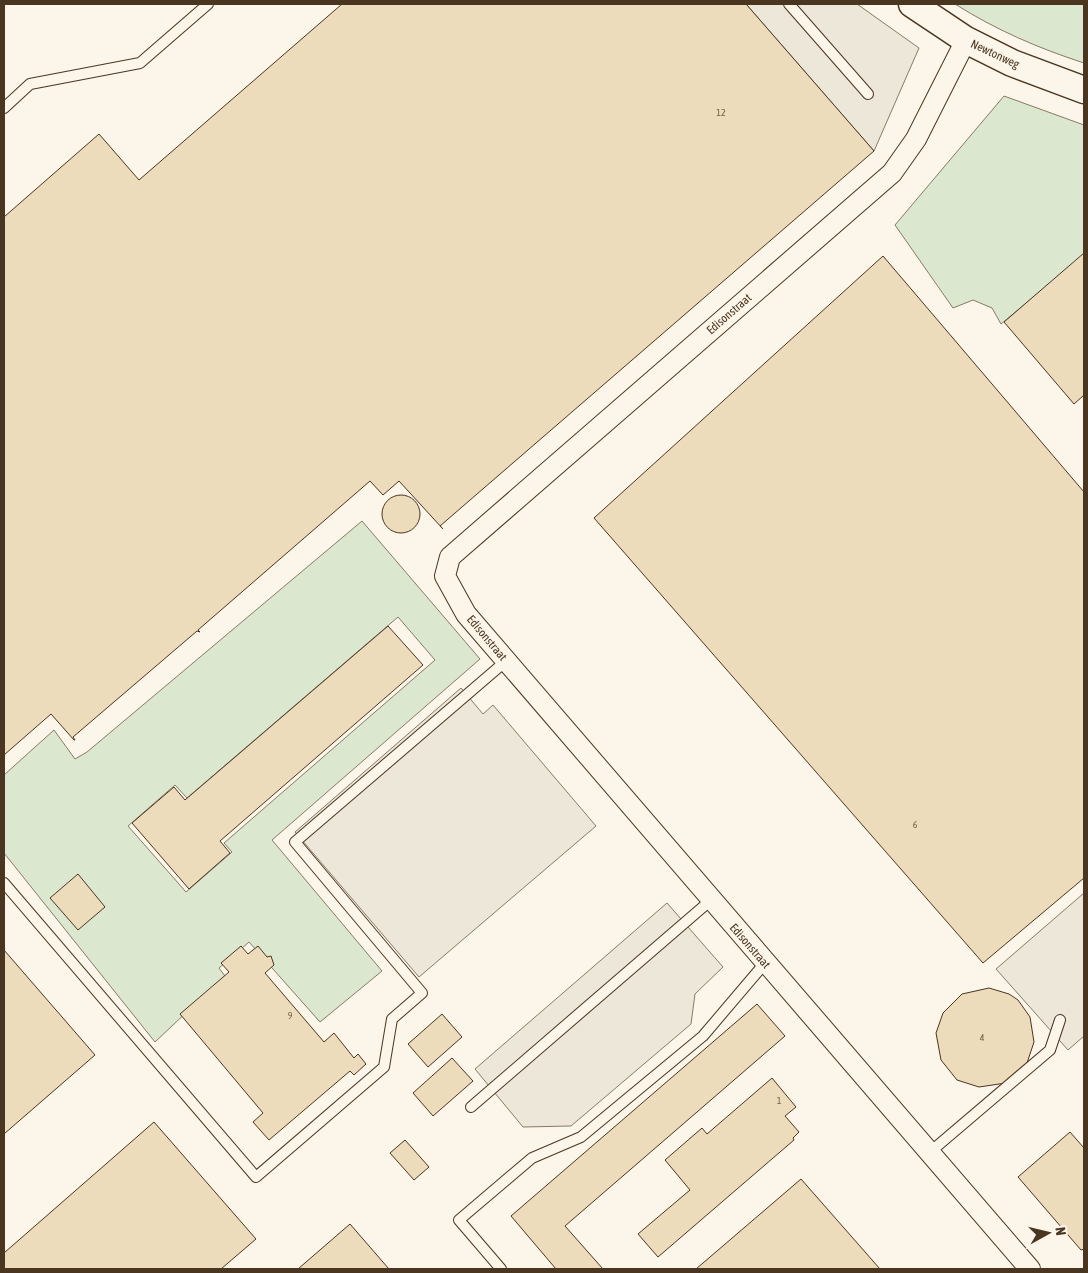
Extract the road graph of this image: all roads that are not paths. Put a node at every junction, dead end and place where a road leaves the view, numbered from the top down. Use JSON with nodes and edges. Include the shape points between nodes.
{"nodes":[{"id":1,"x":208,"y":4,"type":"edge"},
{"id":2,"x":789,"y":4,"type":"edge"},
{"id":3,"x":912,"y":4,"type":"edge"},
{"id":4,"x":966,"y":40,"type":"junction"},
{"id":5,"x":1084,"y":90,"type":"edge"},
{"id":6,"x":868,"y":94,"type":"dead end"},
{"id":7,"x":4,"y":108,"type":"edge"},
{"id":8,"x":506,"y":661,"type":"junction"},
{"id":9,"x":4,"y":883,"type":"edge"},
{"id":10,"x":711,"y":900,"type":"junction"},
{"id":11,"x":765,"y":963,"type":"junction"},
{"id":12,"x":1060,"y":1020,"type":"dead end"},
{"id":13,"x":471,"y":1107,"type":"dead end"},
{"id":14,"x":929,"y":1153,"type":"junction"},
{"id":15,"x":501,"y":1269,"type":"edge"},
{"id":16,"x":1030,"y":1269,"type":"edge"}],
"edges":[{"from":1,"to":7,"type":"lane","via":[[140,63],[30,84]]},
{"from":2,"to":6,"type":"lane"},
{"from":3,"to":4,"type":"street","name":"Newtonweg"},
{"from":4,"to":5,"type":"street","name":"Newtonweg","via":[[1012,63]]},
{"from":4,"to":8,"type":"street","name":"Edisonstraat","via":[[916,139],[892,173],[450,556],[445,576],[466,614]]},
{"from":8,"to":9,"type":"lane","via":[[295,842],[422,993],[392,1019],[384,1067],[256,1176]]},
{"from":8,"to":10,"type":"street","name":"Edisonstraat"},
{"from":10,"to":11,"type":"street","name":"Edisonstraat"},
{"from":10,"to":13,"type":"lane"},
{"from":11,"to":14,"type":"street","name":"Edisonstraat"},
{"from":11,"to":15,"type":"lane","via":[[703,1036],[581,1137],[532,1158],[459,1220]]},
{"from":12,"to":14,"type":"lane","via":[[1050,1050]]},
{"from":14,"to":16,"type":"street","name":"Edisonstraat"}]}
